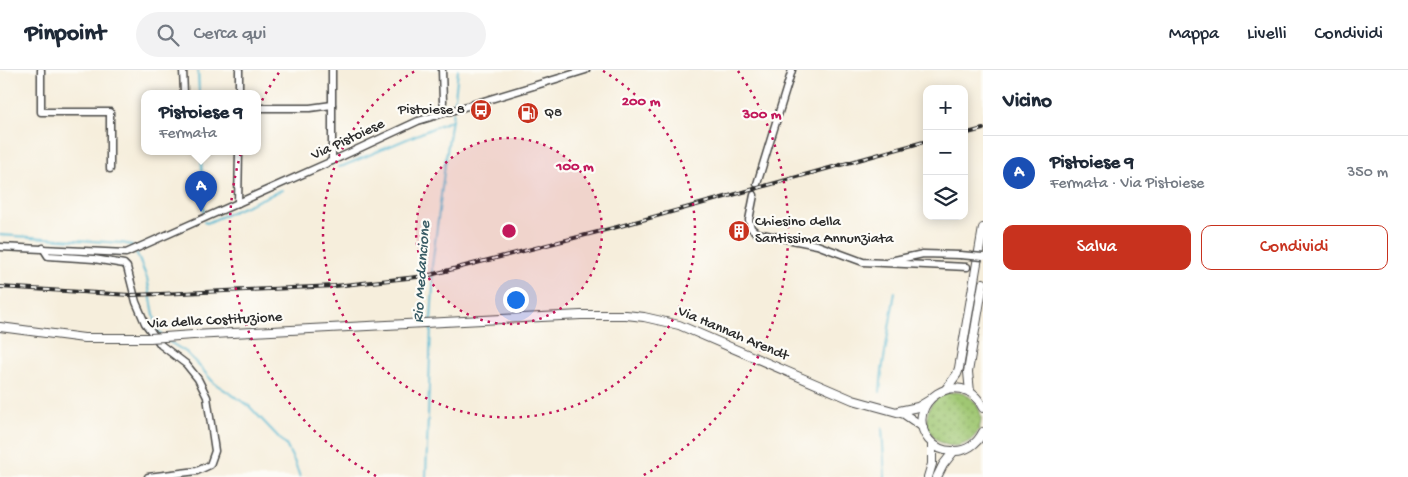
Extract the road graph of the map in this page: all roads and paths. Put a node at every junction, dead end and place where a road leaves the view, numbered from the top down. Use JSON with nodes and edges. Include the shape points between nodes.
{"nodes":[{"id":1,"x":41,"y":70,"type":"edge"},
{"id":2,"x":183,"y":70,"type":"edge"},
{"id":3,"x":239,"y":70,"type":"edge"},
{"id":4,"x":332,"y":70,"type":"edge"},
{"id":5,"x":442,"y":70,"type":"edge"},
{"id":6,"x":586,"y":70,"type":"edge"},
{"id":7,"x":792,"y":70,"type":"edge"},
{"id":8,"x":184,"y":90,"type":"edge"},
{"id":9,"x":239,"y":90,"type":"edge"},
{"id":10,"x":442,"y":102,"type":"dead end"},
{"id":11,"x":332,"y":105,"type":"junction"},
{"id":12,"x":261,"y":108,"type":"edge"},
{"id":13,"x":238,"y":155,"type":"edge"},
{"id":14,"x":332,"y":161,"type":"junction"},
{"id":15,"x":110,"y":169,"type":"dead end"},
{"id":16,"x":757,"y":184,"type":"dead end"},
{"id":17,"x":754,"y":195,"type":"dead end"},
{"id":18,"x":238,"y":203,"type":"junction"},
{"id":19,"x":983,"y":228,"type":"edge"},
{"id":20,"x":0,"y":247,"type":"edge"},
{"id":21,"x":43,"y":248,"type":"junction"},
{"id":22,"x":983,"y":257,"type":"edge"},
{"id":23,"x":879,"y":264,"type":"junction"},
{"id":24,"x":967,"y":267,"type":"dead end"},
{"id":25,"x":983,"y":283,"type":"edge"},
{"id":26,"x":428,"y":323,"type":"joint"},
{"id":27,"x":0,"y":327,"type":"edge"},
{"id":28,"x":946,"y":389,"type":"junction"},
{"id":29,"x":970,"y":392,"type":"junction"},
{"id":30,"x":928,"y":401,"type":"junction"},
{"id":31,"x":983,"y":408,"type":"edge"},
{"id":32,"x":897,"y":411,"type":"junction"},
{"id":33,"x":923,"y":427,"type":"junction"},
{"id":34,"x":983,"y":432,"type":"edge"},
{"id":35,"x":932,"y":444,"type":"junction"},
{"id":36,"x":954,"y":452,"type":"junction"},
{"id":37,"x":148,"y":477,"type":"edge"},
{"id":38,"x":928,"y":477,"type":"edge"},
{"id":39,"x":937,"y":477,"type":"edge"}],
"edges":[{"from":1,"to":15,"type":"street","via":[[41,112],[110,112]]},
{"from":2,"to":8,"type":"street"},
{"from":3,"to":9,"type":"street"},
{"from":4,"to":11,"type":"street"},
{"from":5,"to":10,"type":"street"},
{"from":6,"to":14,"type":"street","name":"Via Pistoiese","via":[[418,121]]},
{"from":7,"to":16,"type":"street"},
{"from":11,"to":12,"type":"street"},
{"from":11,"to":14,"type":"street"},
{"from":13,"to":18,"type":"street"},
{"from":14,"to":18,"type":"street","name":"Via Pistoiese"},
{"from":17,"to":23,"type":"street","via":[[749,220],[750,228],[757,233]]},
{"from":18,"to":21,"type":"street","name":"Via Pistoiese","via":[[129,252]]},
{"from":19,"to":28,"type":"main road","via":[[959,368]]},
{"from":20,"to":21,"type":"street"},
{"from":21,"to":37,"type":"street","via":[[48,256],[94,259],[127,266],[145,323],[161,345],[186,364],[207,397],[215,451],[210,465],[197,471]]},
{"from":22,"to":23,"type":"street","bridge":true,"via":[[923,254]]},
{"from":23,"to":24,"type":"street"},
{"from":25,"to":29,"type":"main road","via":[[968,372]]},
{"from":26,"to":27,"type":"main road","name":"Via della Costituzione","bridge":true,"via":[[103,339]]},
{"from":26,"to":32,"type":"main road","name":"Via Hannah Arendt","via":[[607,314],[661,320],[853,400]]},
{"from":28,"to":29,"type":"main road"},
{"from":28,"to":30,"type":"main road"},
{"from":29,"to":31,"type":"main road"},
{"from":30,"to":32,"type":"main road","via":[[910,410]]},
{"from":30,"to":33,"type":"main road","via":[[922,413]]},
{"from":32,"to":33,"type":"main road"},
{"from":33,"to":35,"type":"main road"},
{"from":34,"to":36,"type":"main road","via":[[971,446]]},
{"from":35,"to":36,"type":"main road"},
{"from":35,"to":38,"type":"main road"},
{"from":36,"to":39,"type":"main road"}]}
